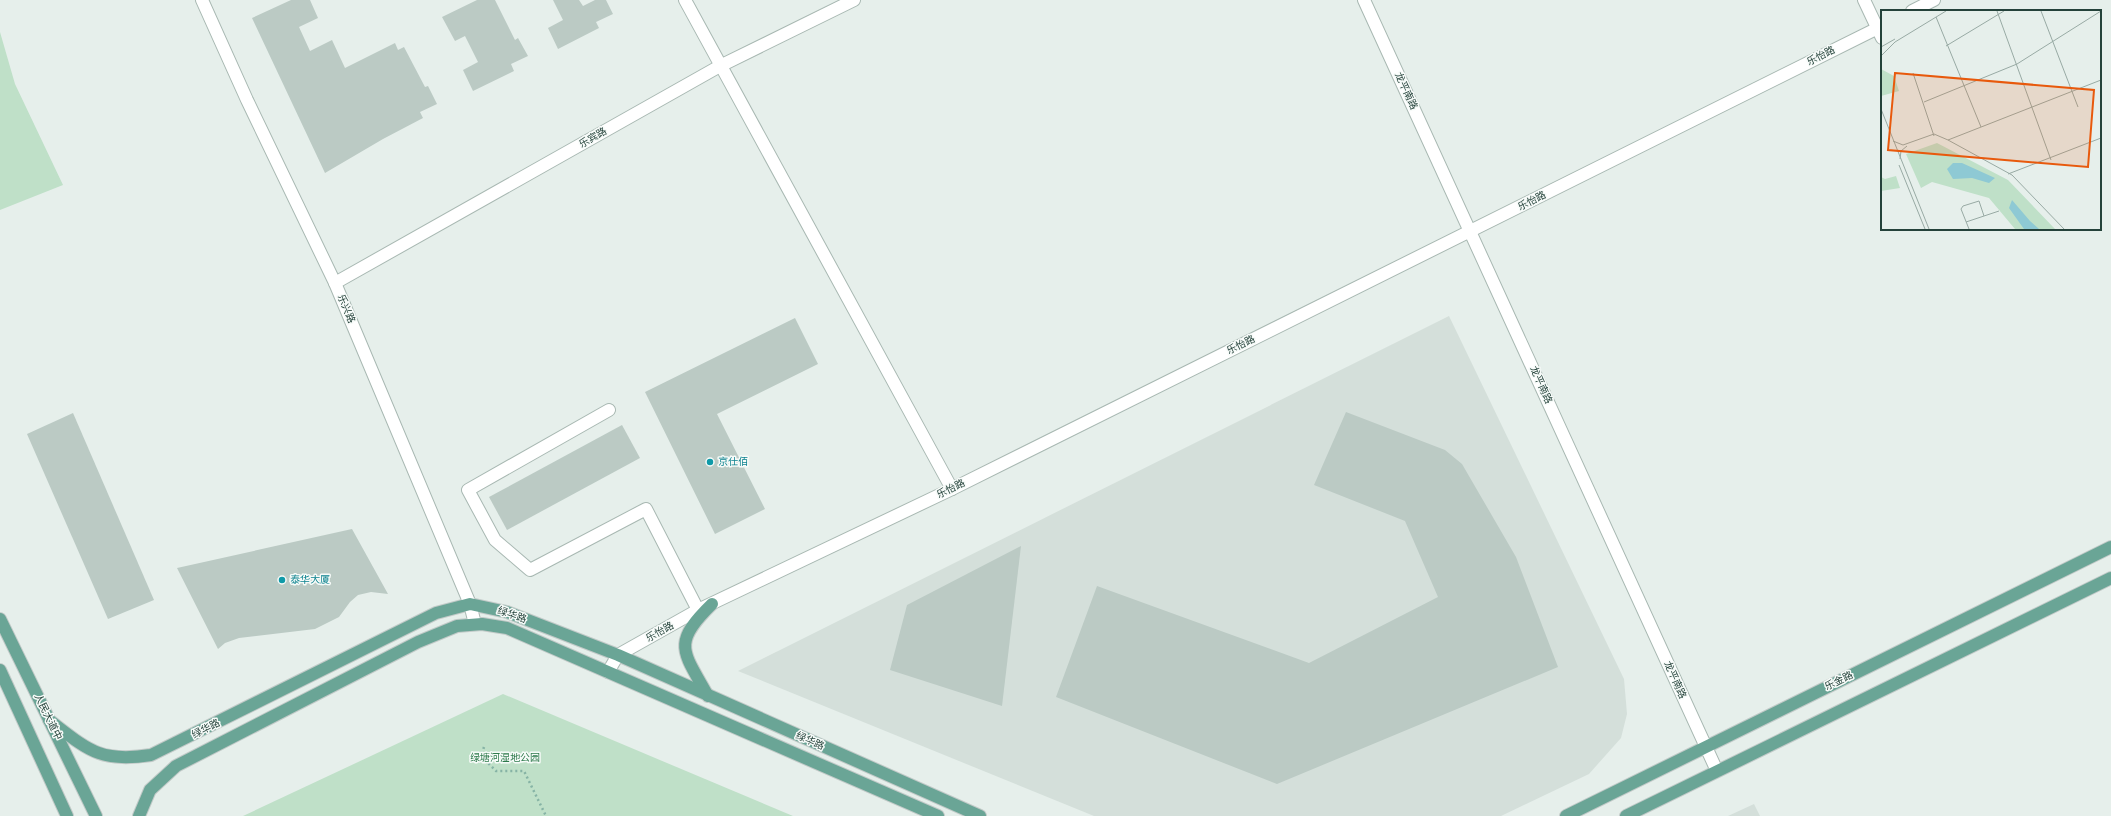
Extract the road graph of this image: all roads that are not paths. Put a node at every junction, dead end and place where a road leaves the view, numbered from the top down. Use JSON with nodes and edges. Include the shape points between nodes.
{"nodes":[{"id":1,"x":202,"y":0,"type":"edge"},
{"id":2,"x":685,"y":0,"type":"edge"},
{"id":3,"x":854,"y":0,"type":"edge"},
{"id":4,"x":1364,"y":0,"type":"edge"},
{"id":5,"x":1864,"y":0,"type":"edge"},
{"id":6,"x":1934,"y":0,"type":"edge"},
{"id":7,"x":1914,"y":10,"type":"edge"},
{"id":8,"x":1880,"y":31,"type":"edge"},
{"id":9,"x":720,"y":66,"type":"junction"},
{"id":10,"x":1471,"y":232,"type":"junction"},
{"id":11,"x":335,"y":283,"type":"junction"},
{"id":12,"x":609,"y":410,"type":"dead end"},
{"id":13,"x":952,"y":489,"type":"junction"},
{"id":14,"x":2111,"y":547,"type":"edge"},
{"id":15,"x":2111,"y":578,"type":"edge"},
{"id":16,"x":470,"y":604,"type":"junction"},
{"id":17,"x":712,"y":604,"type":"junction"},
{"id":18,"x":698,"y":610,"type":"junction"},
{"id":19,"x":0,"y":619,"type":"edge"},
{"id":20,"x":475,"y":624,"type":"junction"},
{"id":21,"x":618,"y":655,"type":"junction"},
{"id":22,"x":0,"y":670,"type":"edge"},
{"id":23,"x":608,"y":672,"type":"junction"},
{"id":24,"x":708,"y":696,"type":"junction"},
{"id":25,"x":49,"y":720,"type":"junction"},
{"id":26,"x":1706,"y":747,"type":"junction"},
{"id":27,"x":1717,"y":771,"type":"junction"},
{"id":28,"x":67,"y":816,"type":"edge"},
{"id":29,"x":96,"y":816,"type":"edge"},
{"id":30,"x":138,"y":816,"type":"edge"},
{"id":31,"x":938,"y":816,"type":"edge"},
{"id":32,"x":980,"y":816,"type":"edge"},
{"id":33,"x":1566,"y":816,"type":"edge"},
{"id":34,"x":1626,"y":816,"type":"edge"}],
"edges":[{"from":1,"to":11,"type":"street","name":"乐兴路"},
{"from":2,"to":9,"type":"street"},
{"from":3,"to":9,"type":"street","name":"乐宾路"},
{"from":4,"to":10,"type":"street","name":"龙平南路"},
{"from":5,"to":8,"type":"street"},
{"from":6,"to":7,"type":"street"},
{"from":8,"to":10,"type":"street","name":"乐怡路"},
{"from":9,"to":11,"type":"street","name":"乐宾路"},
{"from":9,"to":13,"type":"street"},
{"from":10,"to":13,"type":"street","name":"乐怡路"},
{"from":10,"to":26,"type":"street","name":"龙平南路"},
{"from":11,"to":16,"type":"street","name":"乐兴路"},
{"from":12,"to":18,"type":"street","via":[[468,490],[496,540],[530,570],[646,509]]},
{"from":13,"to":17,"type":"street","name":"乐怡路"},
{"from":14,"to":26,"type":"main road","name":"乐金路"},
{"from":15,"to":27,"type":"main road"},
{"from":16,"to":20,"type":"street","name":"乐兴路"},
{"from":16,"to":21,"type":"main road","name":"绿华路","via":[[507,612]]},
{"from":16,"to":25,"type":"main road","name":"绿华路","via":[[436,613],[151,755],[128,759],[104,756],[81,744]]},
{"from":17,"to":18,"type":"street","name":"乐怡路"},
{"from":17,"to":24,"type":"main road","via":[[694,622],[684,640],[685,652]]},
{"from":18,"to":21,"type":"street","name":"乐怡路"},
{"from":19,"to":25,"type":"main road","name":"人民大道中"},
{"from":20,"to":23,"type":"main road","name":"绿华路","via":[[507,628]]},
{"from":20,"to":30,"type":"main road","name":"绿华路","via":[[457,626],[418,642],[176,766],[150,790]]},
{"from":21,"to":23,"type":"street"},
{"from":21,"to":24,"type":"main road","name":"绿华路"},
{"from":22,"to":28,"type":"main road"},
{"from":23,"to":31,"type":"main road","name":"绿华路"},
{"from":24,"to":32,"type":"main road","name":"绿华路"},
{"from":25,"to":29,"type":"main road","name":"人民大道中"},
{"from":26,"to":27,"type":"street","name":"龙平南路"},
{"from":26,"to":33,"type":"main road","name":"乐金路"},
{"from":27,"to":34,"type":"main road"}]}
